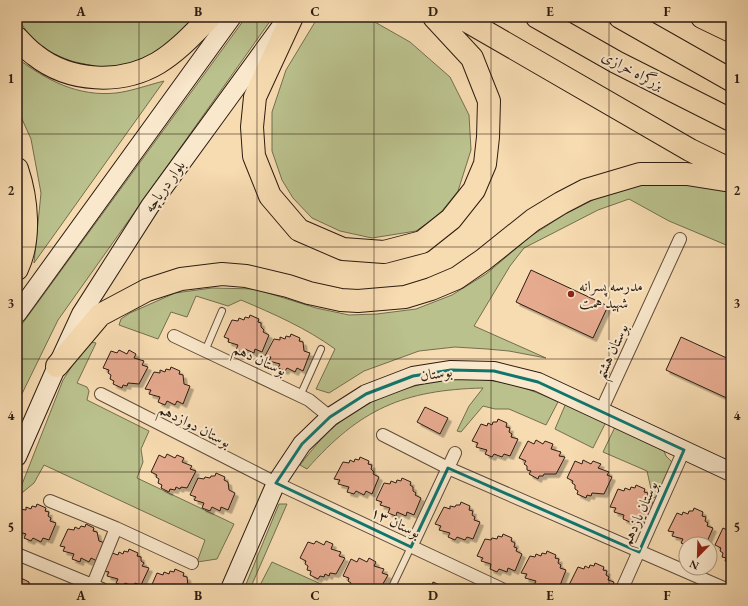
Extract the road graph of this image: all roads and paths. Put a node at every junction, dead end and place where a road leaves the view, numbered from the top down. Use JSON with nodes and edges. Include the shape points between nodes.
{"nodes":[{"id":1,"x":210,"y":17,"type":"edge"},
{"id":2,"x":232,"y":17,"type":"edge"},
{"id":3,"x":287,"y":17,"type":"edge"},
{"id":4,"x":292,"y":17,"type":"edge"},
{"id":5,"x":434,"y":17,"type":"edge"},
{"id":6,"x":460,"y":17,"type":"edge"},
{"id":7,"x":537,"y":17,"type":"edge"},
{"id":8,"x":620,"y":17,"type":"edge"},
{"id":9,"x":702,"y":17,"type":"edge"},
{"id":10,"x":731,"y":31,"type":"edge"},
{"id":11,"x":17,"y":38,"type":"edge"},
{"id":12,"x":731,"y":80,"type":"edge"},
{"id":13,"x":731,"y":120,"type":"edge"},
{"id":14,"x":17,"y":169,"type":"edge"},
{"id":15,"x":731,"y":170,"type":"edge"},
{"id":16,"x":731,"y":181,"type":"edge"},
{"id":17,"x":680,"y":239,"type":"dead end"},
{"id":18,"x":17,"y":269,"type":"edge"},
{"id":19,"x":222,"y":310,"type":"dead end"},
{"id":20,"x":17,"y":314,"type":"edge"},
{"id":21,"x":174,"y":336,"type":"dead end"},
{"id":22,"x":321,"y":349,"type":"dead end"},
{"id":23,"x":205,"y":351,"type":"junction"},
{"id":24,"x":57,"y":366,"type":"junction"},
{"id":25,"x":101,"y":394,"type":"dead end"},
{"id":26,"x":300,"y":396,"type":"junction"},
{"id":27,"x":601,"y":411,"type":"junction"},
{"id":28,"x":330,"y":417,"type":"junction"},
{"id":29,"x":382,"y":435,"type":"dead end"},
{"id":30,"x":684,"y":450,"type":"junction"},
{"id":31,"x":456,"y":452,"type":"dead end"},
{"id":32,"x":17,"y":458,"type":"edge"},
{"id":33,"x":448,"y":468,"type":"junction"},
{"id":34,"x":731,"y":472,"type":"edge"},
{"id":35,"x":276,"y":483,"type":"junction"},
{"id":36,"x":50,"y":501,"type":"dead end"},
{"id":37,"x":116,"y":528,"type":"junction"},
{"id":38,"x":411,"y":547,"type":"junction"},
{"id":39,"x":639,"y":552,"type":"junction"},
{"id":40,"x":17,"y":554,"type":"edge"},
{"id":41,"x":192,"y":563,"type":"dead end"},
{"id":42,"x":95,"y":588,"type":"edge"},
{"id":43,"x":230,"y":589,"type":"edge"},
{"id":44,"x":391,"y":589,"type":"edge"},
{"id":45,"x":502,"y":589,"type":"edge"},
{"id":46,"x":622,"y":589,"type":"edge"},
{"id":47,"x":726,"y":589,"type":"edge"}],
"edges":[{"from":1,"to":11,"type":"highway","via":[[177,49],[158,63],[135,74],[115,78],[73,74],[53,66],[35,55]]},
{"from":2,"to":20,"type":"main road"},
{"from":3,"to":24,"type":"main road","name":"بلوار دریاچه","via":[[150,206],[81,314]]},
{"from":4,"to":5,"type":"highway","via":[[255,97],[252,127],[254,156],[270,196],[299,230],[343,249],[384,252],[422,242],[451,219],[474,190],[485,164],[489,101],[472,58]]},
{"from":6,"to":15,"type":"highway","via":[[690,150]]},
{"from":7,"to":13,"type":"highway","name":"بزرگراه خرازی","via":[[616,62]]},
{"from":8,"to":12,"type":"highway"},
{"from":9,"to":10,"type":"highway"},
{"from":14,"to":18,"type":"highway","via":[[23,185],[25,227],[21,260]]},
{"from":16,"to":24,"type":"highway","via":[[687,174],[640,174],[586,190],[533,220],[457,278],[405,297],[341,300],[246,276],[222,274],[181,279],[147,290],[100,315]]},
{"from":17,"to":27,"type":"street","name":"بوستان هشتم"},
{"from":19,"to":23,"type":"lane"},
{"from":21,"to":23,"type":"street","name":"بوستان دهم"},
{"from":22,"to":26,"type":"lane"},
{"from":23,"to":26,"type":"street","name":"بوستان دهم"},
{"from":24,"to":32,"type":"main road","name":"بلوار دریاچه"},
{"from":25,"to":35,"type":"street","name":"بوستان دوازدهم"},
{"from":26,"to":28,"type":"street","name":"بوستان دهم"},
{"from":27,"to":28,"type":"main road","name":"بوستان","via":[[538,382],[494,371],[451,370],[413,376],[366,394]]},
{"from":27,"to":30,"type":"main road","name":"بوستان"},
{"from":28,"to":35,"type":"main road","name":"بوستان","via":[[302,444]]},
{"from":29,"to":33,"type":"street"},
{"from":30,"to":34,"type":"main road","name":"بوستان"},
{"from":30,"to":39,"type":"street","name":"بوستان یازدهم"},
{"from":31,"to":33,"type":"street"},
{"from":33,"to":38,"type":"street"},
{"from":33,"to":39,"type":"street"},
{"from":35,"to":38,"type":"street","name":"بوستان ۱۳"},
{"from":35,"to":43,"type":"main road","name":"بوستان"},
{"from":36,"to":37,"type":"street"},
{"from":37,"to":41,"type":"street"},
{"from":37,"to":42,"type":"street"},
{"from":38,"to":44,"type":"lane"},
{"from":38,"to":45,"type":"street","name":"بوستان ۱۳"},
{"from":39,"to":46,"type":"street","name":"بوستان یازدهم"},
{"from":39,"to":47,"type":"street"},
{"from":40,"to":42,"type":"street"}]}
